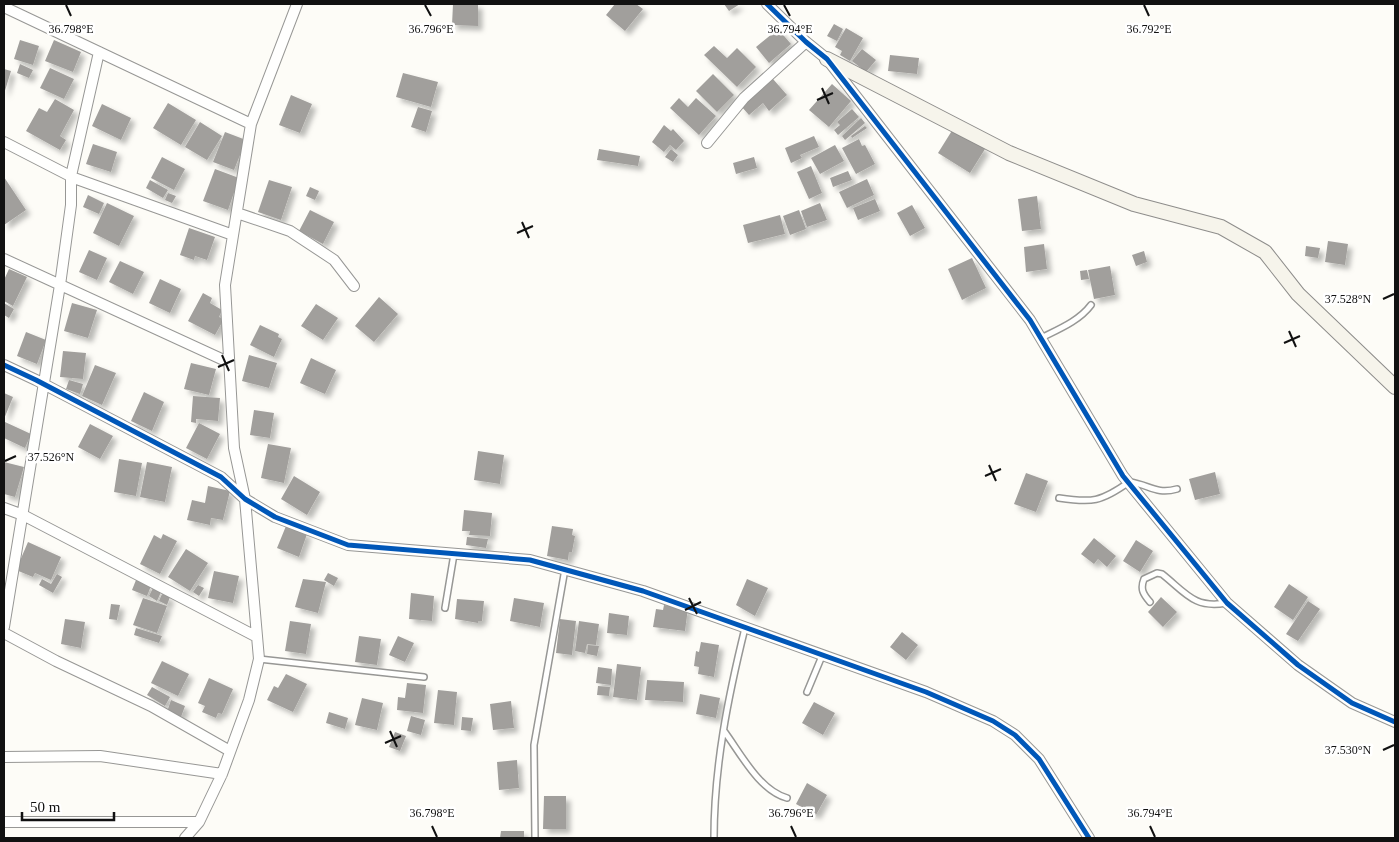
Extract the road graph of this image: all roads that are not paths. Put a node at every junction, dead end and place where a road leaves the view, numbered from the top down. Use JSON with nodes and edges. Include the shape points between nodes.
{"nodes":[{"id":1,"x":297,"y":4,"type":"edge"},
{"id":2,"x":767,"y":4,"type":"edge"},
{"id":3,"x":4,"y":7,"type":"edge"},
{"id":4,"x":806,"y":42,"type":"junction"},
{"id":5,"x":99,"y":52,"type":"junction"},
{"id":6,"x":827,"y":58,"type":"junction"},
{"id":7,"x":251,"y":124,"type":"junction"},
{"id":8,"x":4,"y":142,"type":"edge"},
{"id":9,"x":707,"y":143,"type":"dead end"},
{"id":10,"x":71,"y":176,"type":"junction"},
{"id":11,"x":237,"y":213,"type":"junction"},
{"id":12,"x":233,"y":235,"type":"junction"},
{"id":13,"x":4,"y":259,"type":"edge"},
{"id":14,"x":60,"y":285,"type":"junction"},
{"id":15,"x":354,"y":286,"type":"dead end"},
{"id":16,"x":1091,"y":305,"type":"dead end"},
{"id":17,"x":1041,"y":338,"type":"junction"},
{"id":18,"x":228,"y":362,"type":"junction"},
{"id":19,"x":4,"y":365,"type":"edge"},
{"id":20,"x":45,"y":384,"type":"junction"},
{"id":21,"x":1395,"y":387,"type":"edge"},
{"id":22,"x":1129,"y":482,"type":"junction"},
{"id":23,"x":1177,"y":489,"type":"dead end"},
{"id":24,"x":1059,"y":498,"type":"dead end"},
{"id":25,"x":245,"y":499,"type":"junction"},
{"id":26,"x":4,"y":508,"type":"edge"},
{"id":27,"x":23,"y":515,"type":"junction"},
{"id":28,"x":454,"y":554,"type":"junction"},
{"id":29,"x":565,"y":569,"type":"junction"},
{"id":30,"x":1150,"y":602,"type":"dead end"},
{"id":31,"x":1227,"y":602,"type":"junction"},
{"id":32,"x":445,"y":608,"type":"dead end"},
{"id":33,"x":4,"y":628,"type":"edge"},
{"id":34,"x":745,"y":628,"type":"junction"},
{"id":35,"x":4,"y":633,"type":"edge"},
{"id":36,"x":257,"y":637,"type":"junction"},
{"id":37,"x":822,"y":656,"type":"junction"},
{"id":38,"x":259,"y":659,"type":"junction"},
{"id":39,"x":424,"y":677,"type":"dead end"},
{"id":40,"x":808,"y":692,"type":"dead end"},
{"id":41,"x":1395,"y":722,"type":"edge"},
{"id":42,"x":724,"y":730,"type":"junction"},
{"id":43,"x":230,"y":752,"type":"junction"},
{"id":44,"x":4,"y":757,"type":"edge"},
{"id":45,"x":222,"y":774,"type":"junction"},
{"id":46,"x":787,"y":798,"type":"dead end"},
{"id":47,"x":4,"y":822,"type":"edge"},
{"id":48,"x":198,"y":822,"type":"junction"},
{"id":49,"x":185,"y":838,"type":"edge"},
{"id":50,"x":535,"y":838,"type":"edge"},
{"id":51,"x":714,"y":838,"type":"edge"},
{"id":52,"x":1089,"y":838,"type":"edge"}],
"edges":[{"from":1,"to":7,"type":"street"},
{"from":2,"to":4,"type":"street"},
{"from":3,"to":5,"type":"street"},
{"from":4,"to":6,"type":"street"},
{"from":4,"to":9,"type":"street","via":[[744,98]]},
{"from":5,"to":7,"type":"street"},
{"from":5,"to":10,"type":"street"},
{"from":6,"to":17,"type":"street"},
{"from":6,"to":21,"type":"street","via":[[1009,153],[1134,204],[1221,227],[1265,252],[1298,294]]},
{"from":7,"to":11,"type":"street"},
{"from":8,"to":10,"type":"street"},
{"from":10,"to":12,"type":"street"},
{"from":10,"to":14,"type":"street","via":[[71,205]]},
{"from":11,"to":12,"type":"street"},
{"from":11,"to":15,"type":"street","via":[[290,231],[334,260]]},
{"from":12,"to":18,"type":"street","via":[[225,285]]},
{"from":13,"to":14,"type":"street"},
{"from":14,"to":18,"type":"street"},
{"from":14,"to":20,"type":"street"},
{"from":16,"to":17,"type":"lane","via":[[1073,322]]},
{"from":17,"to":22,"type":"street"},
{"from":18,"to":25,"type":"street","via":[[234,448]]},
{"from":19,"to":20,"type":"street"},
{"from":20,"to":25,"type":"street","via":[[221,477]]},
{"from":20,"to":27,"type":"street"},
{"from":22,"to":23,"type":"lane","via":[[1163,493]]},
{"from":22,"to":24,"type":"lane","via":[[1111,495],[1088,502]]},
{"from":22,"to":31,"type":"street"},
{"from":25,"to":28,"type":"street","via":[[275,517],[348,544]]},
{"from":25,"to":36,"type":"street"},
{"from":26,"to":27,"type":"street"},
{"from":27,"to":33,"type":"street"},
{"from":27,"to":36,"type":"street"},
{"from":28,"to":29,"type":"street","via":[[530,560]]},
{"from":28,"to":32,"type":"lane"},
{"from":29,"to":34,"type":"street","via":[[643,591]]},
{"from":29,"to":50,"type":"lane","via":[[534,745]]},
{"from":30,"to":31,"type":"lane","via":[[1141,586],[1144,579],[1157,573],[1201,604]]},
{"from":31,"to":41,"type":"street","via":[[1298,665],[1352,703]]},
{"from":34,"to":37,"type":"street"},
{"from":34,"to":42,"type":"lane","via":[[728,696]]},
{"from":35,"to":43,"type":"street","via":[[56,662],[151,706]]},
{"from":36,"to":38,"type":"street"},
{"from":37,"to":40,"type":"lane"},
{"from":37,"to":52,"type":"street","via":[[926,692],[993,721],[1015,735],[1039,759]]},
{"from":38,"to":39,"type":"lane"},
{"from":38,"to":43,"type":"street","via":[[249,700]]},
{"from":42,"to":46,"type":"lane","via":[[761,781],[775,795]]},
{"from":42,"to":51,"type":"lane","via":[[714,810]]},
{"from":43,"to":45,"type":"street"},
{"from":44,"to":45,"type":"street","via":[[100,756]]},
{"from":45,"to":48,"type":"street"},
{"from":47,"to":48,"type":"street"},
{"from":48,"to":49,"type":"street"}]}
